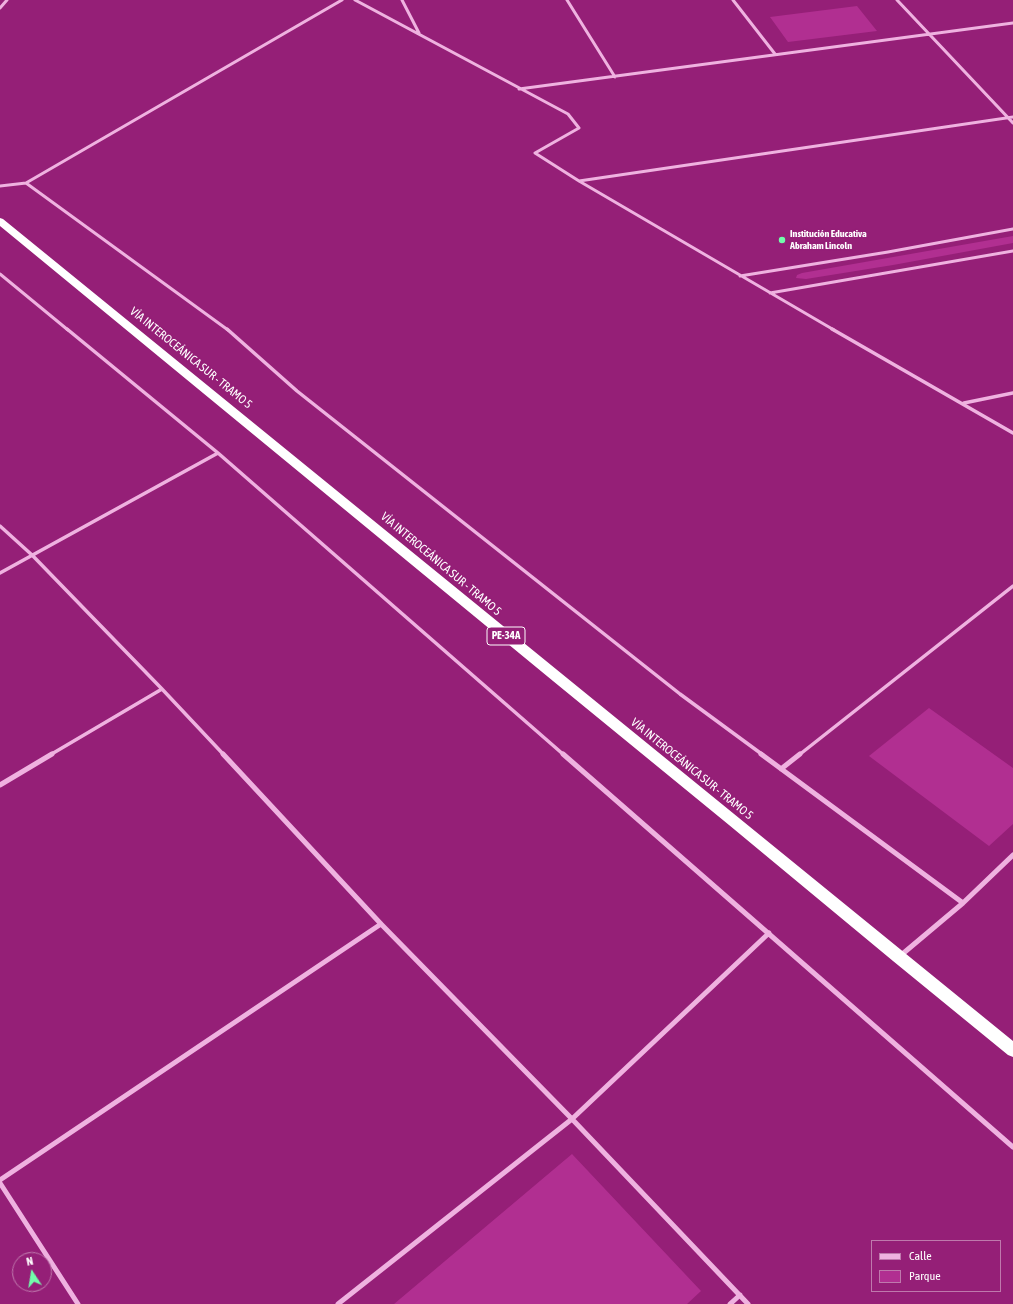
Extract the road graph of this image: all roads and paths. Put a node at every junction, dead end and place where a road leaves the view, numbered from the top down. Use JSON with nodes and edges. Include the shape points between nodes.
{"nodes":[{"id":1,"x":7,"y":0,"type":"edge"},
{"id":2,"x":342,"y":0,"type":"edge"},
{"id":3,"x":355,"y":0,"type":"edge"},
{"id":4,"x":402,"y":0,"type":"edge"},
{"id":5,"x":567,"y":0,"type":"edge"},
{"id":6,"x":734,"y":0,"type":"edge"},
{"id":7,"x":898,"y":0,"type":"edge"},
{"id":8,"x":0,"y":8,"type":"edge"},
{"id":9,"x":1013,"y":23,"type":"edge"},
{"id":10,"x":419,"y":33,"type":"junction"},
{"id":11,"x":929,"y":35,"type":"junction"},
{"id":12,"x":775,"y":54,"type":"junction"},
{"id":13,"x":616,"y":77,"type":"junction"},
{"id":14,"x":519,"y":89,"type":"junction"},
{"id":15,"x":1013,"y":117,"type":"edge"},
{"id":16,"x":1008,"y":118,"type":"junction"},
{"id":17,"x":1013,"y":123,"type":"edge"},
{"id":18,"x":579,"y":181,"type":"junction"},
{"id":19,"x":26,"y":183,"type":"junction"},
{"id":20,"x":0,"y":186,"type":"edge"},
{"id":21,"x":0,"y":221,"type":"edge"},
{"id":22,"x":1013,"y":229,"type":"edge"},
{"id":23,"x":1013,"y":251,"type":"edge"},
{"id":24,"x":0,"y":274,"type":"edge"},
{"id":25,"x":740,"y":276,"type":"junction"},
{"id":26,"x":770,"y":293,"type":"junction"},
{"id":27,"x":1013,"y":393,"type":"edge"},
{"id":28,"x":963,"y":404,"type":"junction"},
{"id":29,"x":1013,"y":433,"type":"edge"},
{"id":30,"x":218,"y":453,"type":"junction"},
{"id":31,"x":0,"y":526,"type":"edge"},
{"id":32,"x":32,"y":555,"type":"junction"},
{"id":33,"x":0,"y":573,"type":"edge"},
{"id":34,"x":1013,"y":586,"type":"edge"},
{"id":35,"x":162,"y":689,"type":"junction"},
{"id":36,"x":781,"y":769,"type":"junction"},
{"id":37,"x":0,"y":785,"type":"edge"},
{"id":38,"x":1013,"y":855,"type":"edge"},
{"id":39,"x":964,"y":903,"type":"junction"},
{"id":40,"x":381,"y":924,"type":"junction"},
{"id":41,"x":769,"y":934,"type":"junction"},
{"id":42,"x":898,"y":957,"type":"junction"},
{"id":43,"x":1013,"y":1050,"type":"edge"},
{"id":44,"x":572,"y":1119,"type":"junction"},
{"id":45,"x":1013,"y":1147,"type":"edge"},
{"id":46,"x":0,"y":1180,"type":"edge"},
{"id":47,"x":0,"y":1184,"type":"edge"},
{"id":48,"x":740,"y":1295,"type":"junction"},
{"id":49,"x":78,"y":1304,"type":"edge"},
{"id":50,"x":338,"y":1304,"type":"edge"},
{"id":51,"x":730,"y":1304,"type":"edge"},
{"id":52,"x":748,"y":1304,"type":"edge"}],
"edges":[{"from":1,"to":8,"type":"street"},
{"from":2,"to":19,"type":"street"},
{"from":3,"to":10,"type":"street"},
{"from":4,"to":10,"type":"street"},
{"from":5,"to":13,"type":"street"},
{"from":6,"to":12,"type":"street"},
{"from":7,"to":11,"type":"street"},
{"from":9,"to":11,"type":"street"},
{"from":10,"to":14,"type":"street"},
{"from":11,"to":12,"type":"street"},
{"from":11,"to":16,"type":"street"},
{"from":12,"to":13,"type":"street"},
{"from":13,"to":14,"type":"street"},
{"from":14,"to":18,"type":"street","via":[[568,114],[579,128],[535,153]]},
{"from":15,"to":16,"type":"street"},
{"from":16,"to":17,"type":"street"},
{"from":16,"to":18,"type":"street"},
{"from":18,"to":25,"type":"street"},
{"from":19,"to":20,"type":"street"},
{"from":19,"to":36,"type":"street","via":[[223,325],[297,391],[680,694]]},
{"from":21,"to":42,"type":"highway","name":"VÍA INTEROCEÁNICA SUR - TRAMO 5","number":"PE-34A"},
{"from":22,"to":25,"type":"street"},
{"from":23,"to":26,"type":"street"},
{"from":24,"to":30,"type":"street"},
{"from":25,"to":26,"type":"street"},
{"from":26,"to":28,"type":"street"},
{"from":27,"to":28,"type":"street"},
{"from":28,"to":29,"type":"street"},
{"from":30,"to":32,"type":"street"},
{"from":30,"to":41,"type":"street"},
{"from":31,"to":32,"type":"street"},
{"from":32,"to":33,"type":"street"},
{"from":32,"to":35,"type":"street"},
{"from":34,"to":36,"type":"street"},
{"from":35,"to":37,"type":"street"},
{"from":35,"to":40,"type":"street"},
{"from":36,"to":39,"type":"street"},
{"from":38,"to":39,"type":"street"},
{"from":39,"to":42,"type":"street"},
{"from":40,"to":44,"type":"street"},
{"from":40,"to":46,"type":"street"},
{"from":41,"to":44,"type":"street"},
{"from":41,"to":45,"type":"street"},
{"from":42,"to":43,"type":"highway","name":"VÍA INTEROCEÁNICA SUR - TRAMO 5","number":"PE-34A"},
{"from":44,"to":48,"type":"street"},
{"from":44,"to":50,"type":"street"},
{"from":47,"to":49,"type":"street"},
{"from":48,"to":51,"type":"street"},
{"from":48,"to":52,"type":"street"}]}
